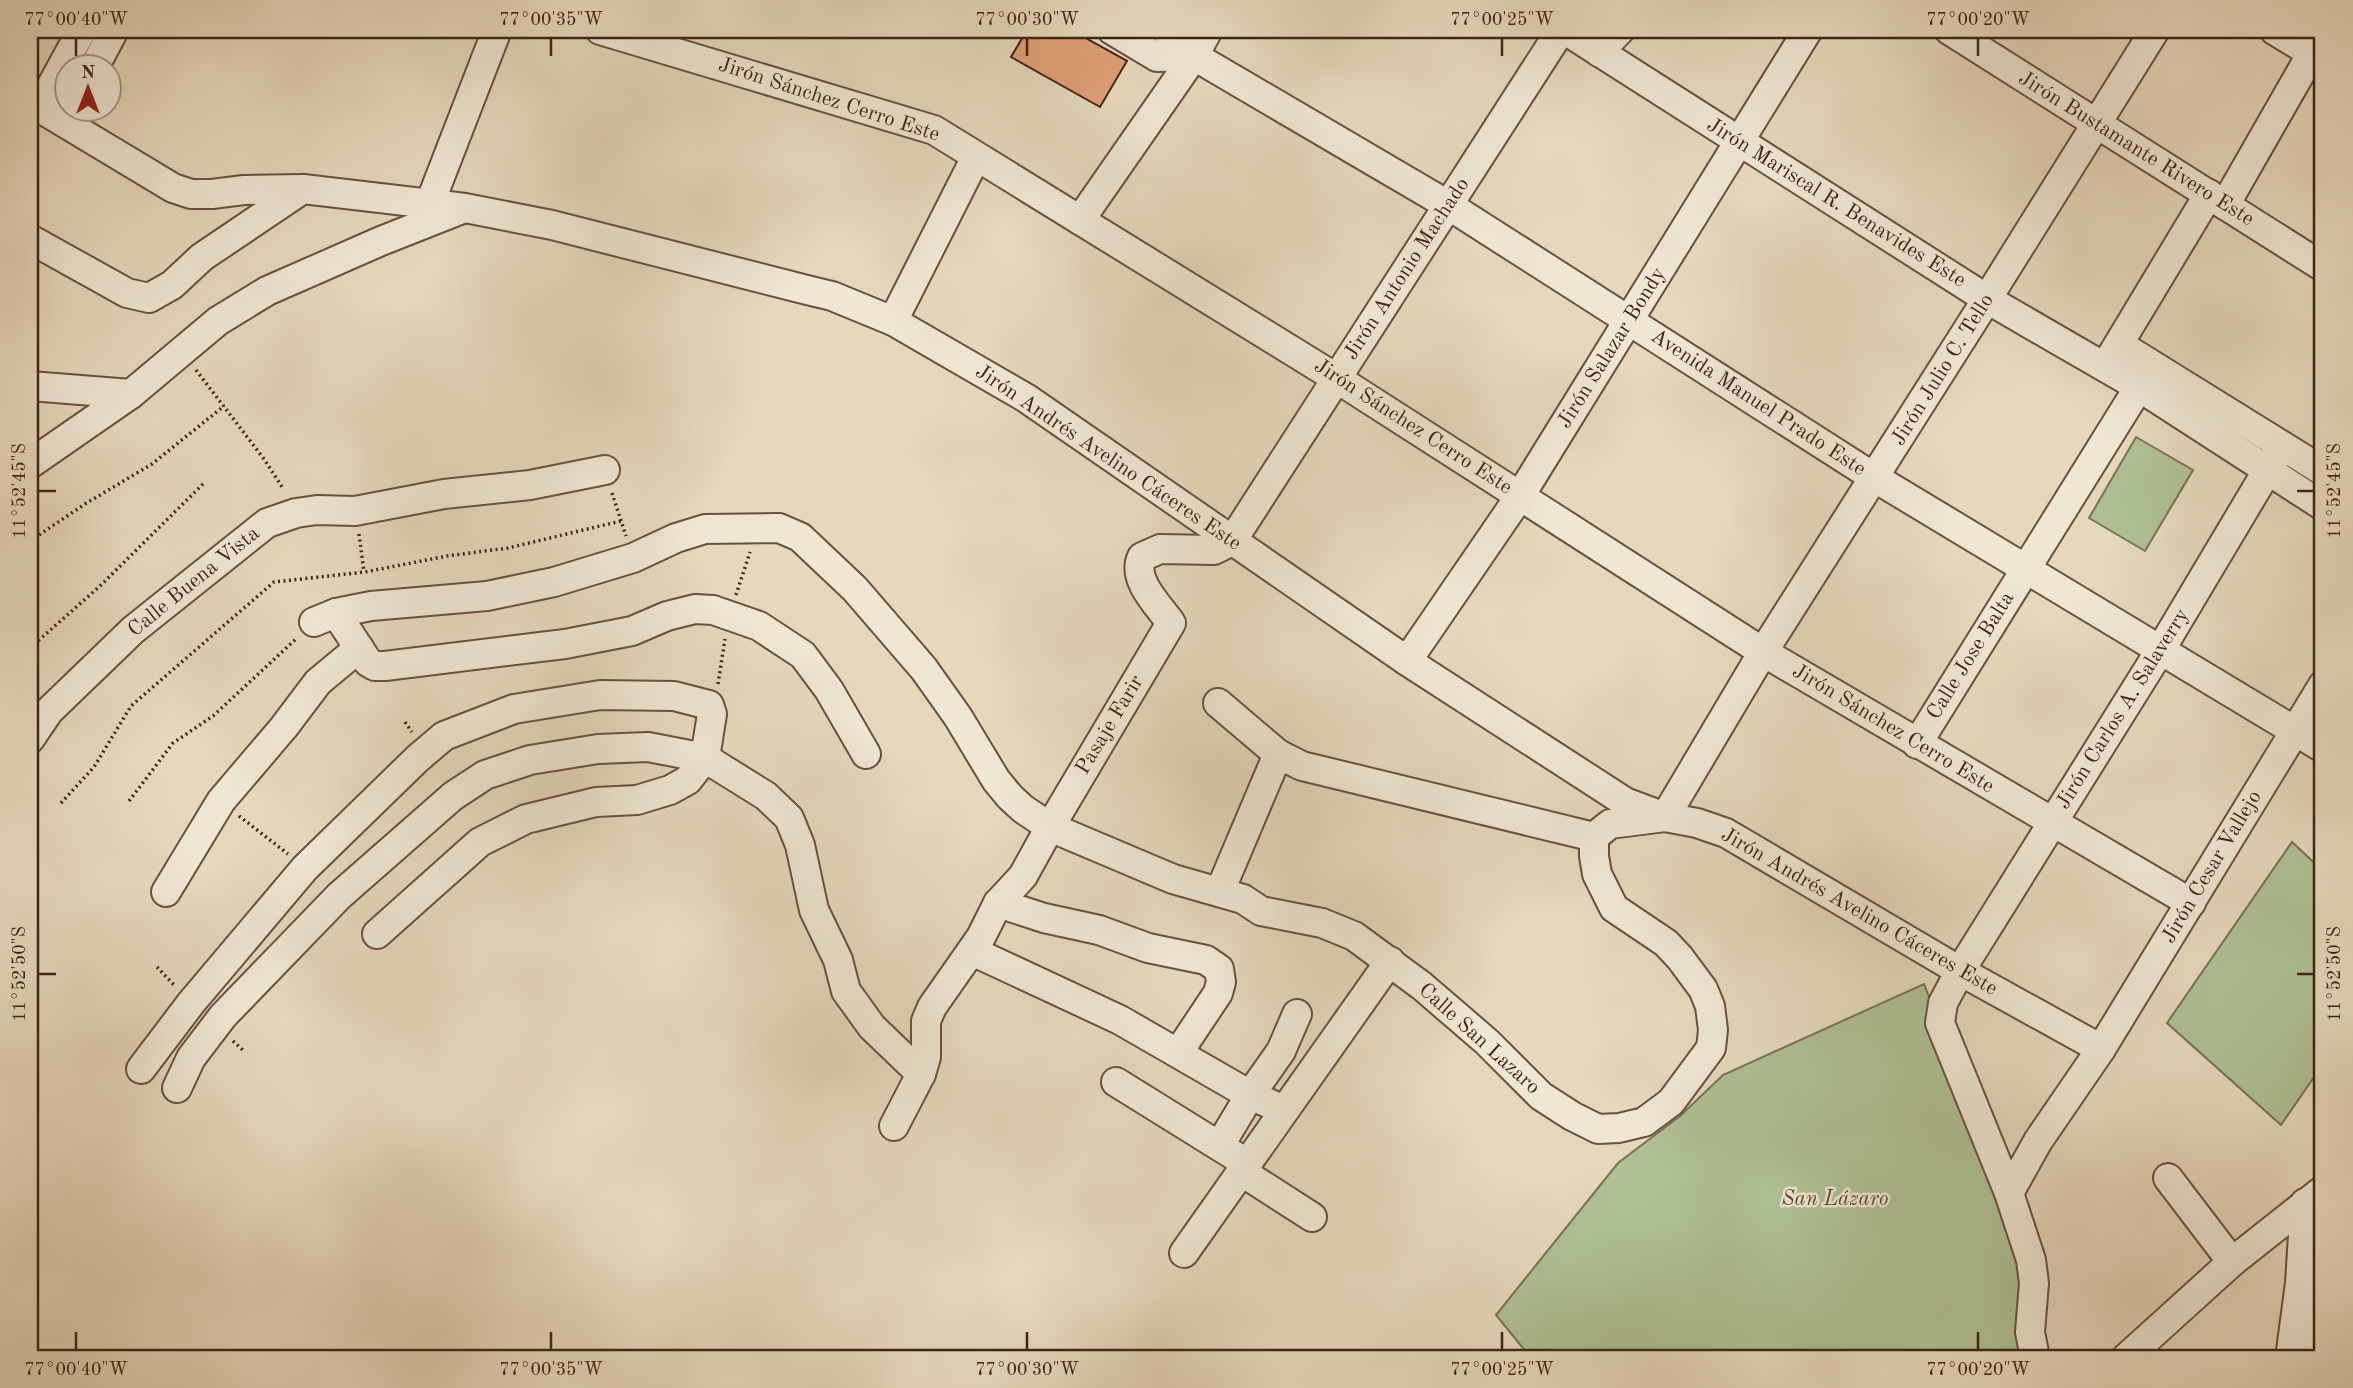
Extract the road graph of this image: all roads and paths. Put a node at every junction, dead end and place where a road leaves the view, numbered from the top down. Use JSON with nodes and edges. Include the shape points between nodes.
{"nodes":[{"id":1,"x":82,"y":30,"type":"edge"},
{"id":2,"x":114,"y":30,"type":"edge"},
{"id":3,"x":497,"y":30,"type":"edge"},
{"id":4,"x":600,"y":30,"type":"edge"},
{"id":5,"x":1112,"y":30,"type":"edge"},
{"id":6,"x":1166,"y":30,"type":"edge"},
{"id":7,"x":1208,"y":30,"type":"edge"},
{"id":8,"x":1563,"y":30,"type":"edge"},
{"id":9,"x":1620,"y":30,"type":"edge"},
{"id":10,"x":1808,"y":30,"type":"edge"},
{"id":11,"x":1949,"y":30,"type":"edge"},
{"id":12,"x":2155,"y":30,"type":"edge"},
{"id":13,"x":2274,"y":30,"type":"edge"},
{"id":14,"x":661,"y":37,"type":"edge"},
{"id":15,"x":102,"y":52,"type":"edge"},
{"id":16,"x":1600,"y":52,"type":"junction"},
{"id":17,"x":1194,"y":56,"type":"junction"},
{"id":18,"x":2318,"y":57,"type":"edge"},
{"id":19,"x":35,"y":104,"type":"edge"},
{"id":20,"x":52,"y":110,"type":"edge"},
{"id":21,"x":78,"y":122,"type":"edge"},
{"id":22,"x":2097,"y":124,"type":"junction"},
{"id":23,"x":1739,"y":142,"type":"junction"},
{"id":24,"x":976,"y":157,"type":"junction"},
{"id":25,"x":303,"y":189,"type":"junction"},
{"id":26,"x":2217,"y":200,"type":"junction"},
{"id":27,"x":430,"y":203,"type":"junction"},
{"id":28,"x":1448,"y":205,"type":"junction"},
{"id":29,"x":465,"y":208,"type":"junction"},
{"id":30,"x":1080,"y":220,"type":"junction"},
{"id":31,"x":30,"y":239,"type":"edge"},
{"id":32,"x":2323,"y":267,"type":"edge"},
{"id":33,"x":1987,"y":299,"type":"junction"},
{"id":34,"x":893,"y":321,"type":"junction"},
{"id":35,"x":1630,"y":321,"type":"junction"},
{"id":36,"x":182,"y":351,"type":"junction"},
{"id":37,"x":2112,"y":356,"type":"junction"},
{"id":38,"x":1336,"y":378,"type":"junction"},
{"id":39,"x":30,"y":386,"type":"edge"},
{"id":40,"x":2139,"y":387,"type":"junction"},
{"id":41,"x":131,"y":394,"type":"junction"},
{"id":42,"x":223,"y":406,"type":"junction"},
{"id":43,"x":2282,"y":446,"type":"junction"},
{"id":44,"x":30,"y":464,"type":"edge"},
{"id":45,"x":605,"y":470,"type":"joint"},
{"id":46,"x":2267,"y":471,"type":"junction"},
{"id":47,"x":2323,"y":471,"type":"edge"},
{"id":48,"x":1875,"y":478,"type":"junction"},
{"id":49,"x":205,"y":481,"type":"dead end"},
{"id":50,"x":282,"y":487,"type":"dead end"},
{"id":51,"x":1520,"y":496,"type":"junction"},
{"id":52,"x":2323,"y":506,"type":"edge"},
{"id":53,"x":355,"y":511,"type":"junction"},
{"id":54,"x":30,"y":541,"type":"edge"},
{"id":55,"x":1232,"y":541,"type":"junction"},
{"id":56,"x":634,"y":558,"type":"junction"},
{"id":57,"x":2026,"y":568,"type":"junction"},
{"id":58,"x":365,"y":572,"type":"dead end"},
{"id":59,"x":325,"y":617,"type":"junction"},
{"id":60,"x":30,"y":648,"type":"edge"},
{"id":61,"x":359,"y":648,"type":"junction"},
{"id":62,"x":2161,"y":649,"type":"junction"},
{"id":63,"x":1763,"y":652,"type":"junction"},
{"id":64,"x":1407,"y":661,"type":"junction"},
{"id":65,"x":2323,"y":685,"type":"edge"},
{"id":66,"x":1218,"y":703,"type":"dead end"},
{"id":67,"x":32,"y":729,"type":"edge"},
{"id":68,"x":2295,"y":729,"type":"junction"},
{"id":69,"x":1917,"y":744,"type":"junction"},
{"id":70,"x":2323,"y":748,"type":"edge"},
{"id":71,"x":866,"y":754,"type":"dead end"},
{"id":72,"x":1278,"y":754,"type":"junction"},
{"id":73,"x":705,"y":758,"type":"junction"},
{"id":74,"x":129,"y":801,"type":"dead end"},
{"id":75,"x":1665,"y":817,"type":"junction"},
{"id":76,"x":2052,"y":823,"type":"junction"},
{"id":77,"x":1049,"y":827,"type":"junction"},
{"id":78,"x":1594,"y":837,"type":"junction"},
{"id":79,"x":1220,"y":891,"type":"junction"},
{"id":80,"x":166,"y":892,"type":"dead end"},
{"id":81,"x":999,"y":903,"type":"junction"},
{"id":82,"x":2191,"y":903,"type":"junction"},
{"id":83,"x":377,"y":934,"type":"dead end"},
{"id":84,"x":972,"y":951,"type":"junction"},
{"id":85,"x":1390,"y":961,"type":"junction"},
{"id":86,"x":1960,"y":971,"type":"junction"},
{"id":87,"x":1297,"y":1014,"type":"dead end"},
{"id":88,"x":2101,"y":1049,"type":"junction"},
{"id":89,"x":1178,"y":1053,"type":"junction"},
{"id":90,"x":141,"y":1069,"type":"dead end"},
{"id":91,"x":921,"y":1074,"type":"junction"},
{"id":92,"x":1116,"y":1082,"type":"dead end"},
{"id":93,"x":177,"y":1088,"type":"dead end"},
{"id":94,"x":1250,"y":1094,"type":"junction"},
{"id":95,"x":1284,"y":1110,"type":"junction"},
{"id":96,"x":894,"y":1126,"type":"dead end"},
{"id":97,"x":1220,"y":1145,"type":"junction"},
{"id":98,"x":1245,"y":1168,"type":"junction"},
{"id":99,"x":2168,"y":1178,"type":"dead end"},
{"id":100,"x":2009,"y":1193,"type":"junction"},
{"id":101,"x":2314,"y":1197,"type":"edge"},
{"id":102,"x":1312,"y":1217,"type":"dead end"},
{"id":103,"x":1184,"y":1253,"type":"dead end"},
{"id":104,"x":2323,"y":1255,"type":"edge"},
{"id":105,"x":2232,"y":1262,"type":"junction"},
{"id":106,"x":2035,"y":1358,"type":"edge"},
{"id":107,"x":2126,"y":1358,"type":"edge"},
{"id":108,"x":2290,"y":1358,"type":"edge"},
{"id":109,"x":2319,"y":1358,"type":"edge"}],
"edges":[{"from":1,"to":19,"type":"street"},
{"from":2,"to":15,"type":"street"},
{"from":3,"to":27,"type":"street"},
{"from":4,"to":14,"type":"street","name":"Jirón Sánchez Cerro Este"},
{"from":5,"to":17,"type":"street","via":[[1157,57]]},
{"from":6,"to":17,"type":"street","name":"Avenida Manuel Prado Este"},
{"from":7,"to":17,"type":"street"},
{"from":8,"to":16,"type":"street","name":"Jirón Mariscal R. Benavides Este"},
{"from":8,"to":28,"type":"street","name":"Jirón Antonio Machado"},
{"from":9,"to":16,"type":"street"},
{"from":10,"to":23,"type":"street","name":"Jirón Salazar Bondy"},
{"from":11,"to":22,"type":"street","name":"Jirón Bustamante Rivero Este"},
{"from":12,"to":22,"type":"street","name":"Jirón Julio C. Tello"},
{"from":13,"to":18,"type":"street"},
{"from":14,"to":24,"type":"street","name":"Jirón Sánchez Cerro Este","via":[[934,130]]},
{"from":16,"to":23,"type":"street","name":"Jirón Mariscal R. Benavides Este"},
{"from":17,"to":28,"type":"street","name":"Avenida Manuel Prado Este"},
{"from":17,"to":30,"type":"street"},
{"from":18,"to":26,"type":"street"},
{"from":19,"to":20,"type":"street","name":"Jirón Andrés Avelino Cáceres Este"},
{"from":21,"to":25,"type":"street","name":"Jirón Andrés Avelino Cáceres Este","via":[[173,188],[191,194]]},
{"from":22,"to":26,"type":"street","name":"Jirón Bustamante Rivero Este"},
{"from":22,"to":33,"type":"street","name":"Jirón Julio C. Tello"},
{"from":23,"to":33,"type":"street","name":"Jirón Mariscal R. Benavides Este"},
{"from":23,"to":35,"type":"street","name":"Jirón Salazar Bondy"},
{"from":24,"to":30,"type":"street","name":"Jirón Sánchez Cerro Este"},
{"from":24,"to":34,"type":"street"},
{"from":25,"to":27,"type":"street","name":"Jirón Andrés Avelino Cáceres Este"},
{"from":25,"to":31,"type":"street","via":[[149,298],[127,293]]},
{"from":26,"to":32,"type":"street","name":"Jirón Bustamante Rivero Este"},
{"from":26,"to":37,"type":"street"},
{"from":27,"to":29,"type":"street","name":"Jirón Andrés Avelino Cáceres Este"},
{"from":28,"to":35,"type":"street","name":"Avenida Manuel Prado Este"},
{"from":28,"to":38,"type":"street","name":"Jirón Antonio Machado"},
{"from":29,"to":34,"type":"street","name":"Jirón Andrés Avelino Cáceres Este","via":[[552,225],[832,296]]},
{"from":29,"to":36,"type":"street","via":[[267,291],[218,321]]},
{"from":30,"to":38,"type":"street","name":"Jirón Sánchez Cerro Este"},
{"from":33,"to":37,"type":"street","name":"Jirón Mariscal R. Benavides Este"},
{"from":33,"to":48,"type":"street","name":"Jirón Julio C. Tello"},
{"from":34,"to":55,"type":"street","name":"Jirón Andrés Avelino Cáceres Este","via":[[1026,398]]},
{"from":35,"to":48,"type":"street","name":"Avenida Manuel Prado Este"},
{"from":35,"to":51,"type":"street","name":"Jirón Salazar Bondy"},
{"from":36,"to":41,"type":"street"},
{"from":36,"to":42,"type":"path"},
{"from":37,"to":40,"type":"street","name":"Jirón Mariscal R. Benavides Este"},
{"from":37,"to":43,"type":"street"},
{"from":38,"to":51,"type":"street","name":"Jirón Sánchez Cerro Este"},
{"from":38,"to":55,"type":"street","name":"Jirón Antonio Machado"},
{"from":39,"to":41,"type":"street"},
{"from":40,"to":46,"type":"street","name":"Jirón Mariscal R. Benavides Este"},
{"from":40,"to":57,"type":"street","name":"Calle Jose Balta"},
{"from":41,"to":44,"type":"street"},
{"from":42,"to":50,"type":"path"},
{"from":42,"to":54,"type":"path","via":[[152,464]]},
{"from":43,"to":46,"type":"street","name":"Jirón Carlos A. Salaverry"},
{"from":43,"to":47,"type":"street"},
{"from":45,"to":53,"type":"street","name":"Calle Buena Vista"},
{"from":45,"to":56,"type":"path"},
{"from":46,"to":52,"type":"street","name":"Jirón Mariscal R. Benavides Este"},
{"from":46,"to":62,"type":"street","name":"Jirón Carlos A. Salaverry"},
{"from":48,"to":57,"type":"street","name":"Avenida Manuel Prado Este"},
{"from":48,"to":63,"type":"street","name":"Jirón Julio C. Tello"},
{"from":49,"to":60,"type":"path"},
{"from":51,"to":63,"type":"street","name":"Jirón Sánchez Cerro Este"},
{"from":51,"to":64,"type":"street","name":"Jirón Salazar Bondy"},
{"from":53,"to":58,"type":"path"},
{"from":53,"to":67,"type":"street","name":"Calle Buena Vista","via":[[317,510],[267,523],[133,630]]},
{"from":55,"to":64,"type":"street","name":"Jirón Andrés Avelino Cáceres Este"},
{"from":55,"to":77,"type":"street","name":"Pasaje Farir","via":[[1214,550],[1160,549],[1142,557],[1140,577],[1171,623]]},
{"from":56,"to":59,"type":"street","name":"Calle San Lazaro","via":[[487,596],[371,606]]},
{"from":56,"to":77,"type":"street","name":"Calle San Lazaro","via":[[705,530],[779,528],[800,537],[855,589],[924,668],[1010,797]]},
{"from":57,"to":62,"type":"street","name":"Avenida Manuel Prado Este"},
{"from":57,"to":69,"type":"street","name":"Calle Jose Balta"},
{"from":59,"to":61,"type":"street"},
{"from":59,"to":74,"type":"path","via":[[213,716],[173,743]]},
{"from":61,"to":71,"type":"street","via":[[368,662],[385,666],[565,643],[632,631],[677,614],[713,610],[760,626],[803,655]]},
{"from":61,"to":80,"type":"street","via":[[318,682],[221,801]]},
{"from":62,"to":68,"type":"street","name":"Avenida Manuel Prado Este"},
{"from":62,"to":76,"type":"street","name":"Jirón Carlos A. Salaverry"},
{"from":63,"to":69,"type":"street","name":"Jirón Sánchez Cerro Este"},
{"from":63,"to":75,"type":"street","name":"Jirón Julio C. Tello"},
{"from":64,"to":75,"type":"street","name":"Jirón Andrés Avelino Cáceres Este","via":[[1625,802]]},
{"from":65,"to":68,"type":"street","name":"Jirón Cesar Vallejo"},
{"from":66,"to":72,"type":"street"},
{"from":68,"to":70,"type":"street","name":"Avenida Manuel Prado Este"},
{"from":68,"to":82,"type":"street","name":"Jirón Cesar Vallejo"},
{"from":69,"to":76,"type":"street","name":"Jirón Sánchez Cerro Este"},
{"from":72,"to":78,"type":"street","via":[[1302,766]]},
{"from":72,"to":79,"type":"street"},
{"from":73,"to":83,"type":"street","via":[[688,780],[670,790],[526,819],[480,842]]},
{"from":73,"to":90,"type":"street","via":[[712,714],[709,705],[674,696],[600,695],[514,709],[444,736],[305,868]]},
{"from":73,"to":91,"type":"street","via":[[766,796],[789,818],[800,845],[814,910],[838,960],[846,991],[872,1027]]},
{"from":73,"to":93,"type":"street","via":[[649,747],[598,749],[530,760],[485,775],[453,796],[339,896],[223,1016],[191,1058]]},
{"from":75,"to":78,"type":"street","via":[[1610,824]]},
{"from":75,"to":86,"type":"street","name":"Jirón Andrés Avelino Cáceres Este","via":[[1726,833]]},
{"from":76,"to":82,"type":"street","name":"Jirón Sánchez Cerro Este"},
{"from":76,"to":86,"type":"street","name":"Jirón Carlos A. Salaverry"},
{"from":77,"to":79,"type":"street","name":"Calle San Lazaro","via":[[1173,878]]},
{"from":77,"to":81,"type":"street","name":"Pasaje Farir","via":[[1023,877]]},
{"from":78,"to":85,"type":"street","name":"Calle San Lazaro","via":[[1597,874],[1614,908],[1666,943],[1694,976],[1710,1006],[1711,1048],[1671,1102],[1644,1122],[1598,1129],[1572,1116],[1541,1096],[1487,1042]]},
{"from":79,"to":85,"type":"street","name":"Calle San Lazaro","via":[[1262,911],[1337,928]]},
{"from":81,"to":84,"type":"street","name":"Pasaje Farir"},
{"from":81,"to":89,"type":"street","via":[[1148,948],[1206,960],[1219,969],[1218,993]]},
{"from":82,"to":88,"type":"street","name":"Jirón Cesar Vallejo"},
{"from":84,"to":89,"type":"street","via":[[1120,1020]]},
{"from":84,"to":91,"type":"street","name":"Pasaje Farir","via":[[926,1021]]},
{"from":85,"to":95,"type":"street"},
{"from":86,"to":88,"type":"street","name":"Jirón Andrés Avelino Cáceres Este"},
{"from":86,"to":100,"type":"street","name":"Jirón Carlos A. Salaverry","via":[[1943,1003],[1940,1023]]},
{"from":87,"to":94,"type":"street","via":[[1281,1051]]},
{"from":88,"to":100,"type":"street","name":"Jirón Cesar Vallejo"},
{"from":89,"to":94,"type":"street"},
{"from":91,"to":96,"type":"street","name":"Pasaje Farir"},
{"from":92,"to":97,"type":"street"},
{"from":94,"to":95,"type":"street"},
{"from":94,"to":97,"type":"street"},
{"from":95,"to":98,"type":"street"},
{"from":97,"to":98,"type":"street"},
{"from":98,"to":102,"type":"street"},
{"from":98,"to":103,"type":"street"},
{"from":99,"to":105,"type":"street"},
{"from":100,"to":106,"type":"street","name":"Jirón Carlos A. Salaverry","via":[[2031,1260],[2030,1332]]},
{"from":101,"to":105,"type":"street"},
{"from":101,"to":108,"type":"street"},
{"from":104,"to":109,"type":"street"},
{"from":105,"to":107,"type":"street"}]}
